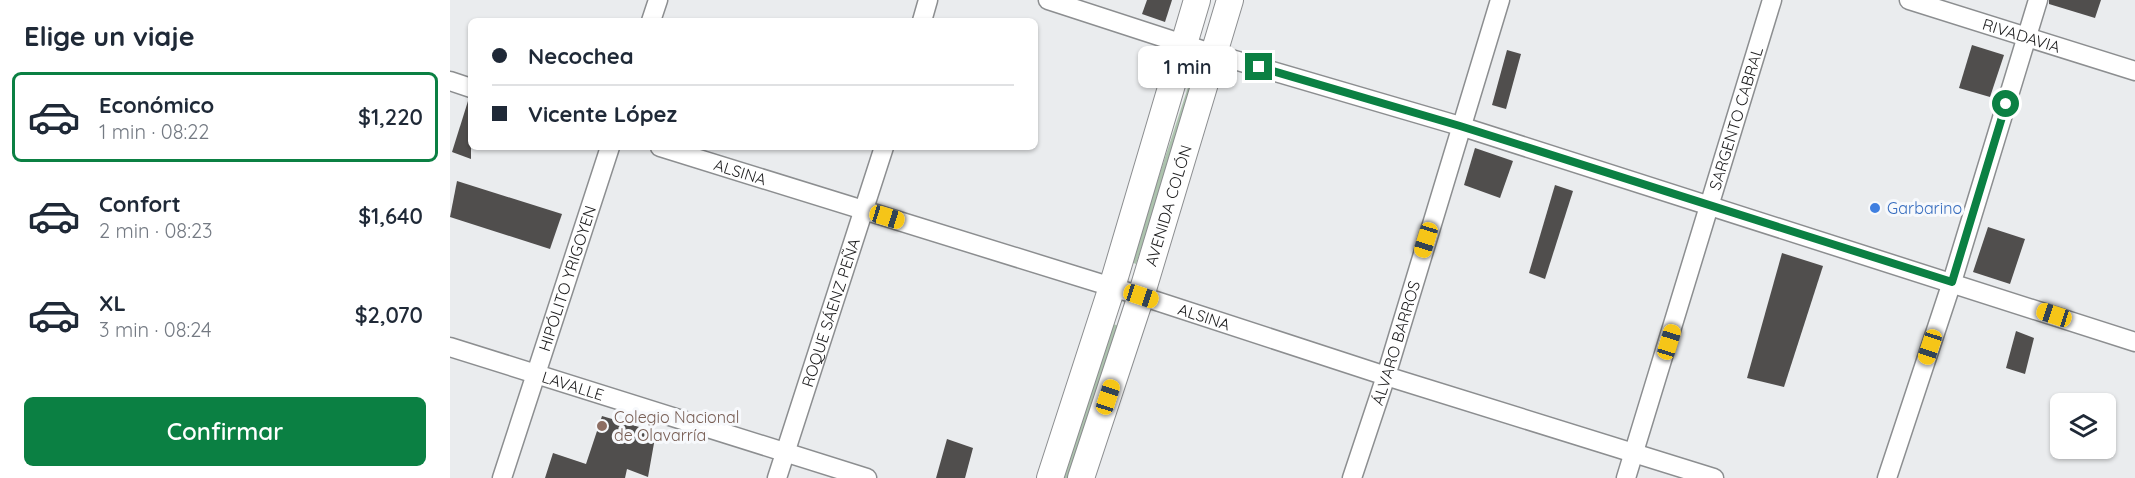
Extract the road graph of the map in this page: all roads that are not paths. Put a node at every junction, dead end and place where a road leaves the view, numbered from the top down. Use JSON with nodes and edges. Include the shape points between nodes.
{"nodes":[{"id":1,"x":658,"y":0,"type":"edge"},
{"id":2,"x":928,"y":0,"type":"edge"},
{"id":3,"x":1048,"y":0,"type":"edge"},
{"id":4,"x":1197,"y":0,"type":"edge"},
{"id":5,"x":1230,"y":0,"type":"edge"},
{"id":6,"x":1500,"y":0,"type":"edge"},
{"id":7,"x":1772,"y":0,"type":"edge"},
{"id":8,"x":1909,"y":0,"type":"edge"},
{"id":9,"x":2038,"y":0,"type":"edge"},
{"id":10,"x":652,"y":18,"type":"edge"},
{"id":11,"x":923,"y":18,"type":"edge"},
{"id":12,"x":2027,"y":37,"type":"junction"},
{"id":13,"x":1184,"y":43,"type":"junction"},
{"id":14,"x":1214,"y":54,"type":"junction"},
{"id":15,"x":2135,"y":71,"type":"edge"},
{"id":16,"x":450,"y":81,"type":"edge"},
{"id":17,"x":468,"y":87,"type":"edge"},
{"id":18,"x":1460,"y":126,"type":"junction"},
{"id":19,"x":609,"y":150,"type":"edge"},
{"id":20,"x":670,"y":150,"type":"edge"},
{"id":21,"x":883,"y":150,"type":"edge"},
{"id":22,"x":1710,"y":207,"type":"junction"},
{"id":23,"x":865,"y":210,"type":"junction"},
{"id":24,"x":1952,"y":282,"type":"junction"},
{"id":25,"x":1112,"y":286,"type":"junction"},
{"id":26,"x":1141,"y":296,"type":"junction"},
{"id":27,"x":2135,"y":342,"type":"edge"},
{"id":28,"x":450,"y":347,"type":"edge"},
{"id":29,"x":538,"y":374,"type":"junction"},
{"id":30,"x":1386,"y":376,"type":"junction"},
{"id":31,"x":784,"y":452,"type":"junction"},
{"id":32,"x":1634,"y":454,"type":"junction"},
{"id":33,"x":502,"y":478,"type":"edge"},
{"id":34,"x":777,"y":478,"type":"edge"},
{"id":35,"x":867,"y":478,"type":"edge"},
{"id":36,"x":1050,"y":478,"type":"edge"},
{"id":37,"x":1081,"y":478,"type":"edge"},
{"id":38,"x":1352,"y":478,"type":"edge"},
{"id":39,"x":1626,"y":478,"type":"edge"},
{"id":40,"x":1714,"y":478,"type":"edge"},
{"id":41,"x":1887,"y":478,"type":"edge"}],
"edges":[{"from":1,"to":10,"type":"street"},
{"from":2,"to":11,"type":"street"},
{"from":3,"to":13,"type":"street"},
{"from":4,"to":13,"type":"main road","name":"AVENIDA COLÓN"},
{"from":5,"to":14,"type":"main road","name":"AVENIDA COLÓN"},
{"from":6,"to":18,"type":"street","name":"ÁLVARO BARROS"},
{"from":7,"to":22,"type":"street","name":"SARGENTO CABRAL"},
{"from":8,"to":12,"type":"street","name":"RIVADAVIA"},
{"from":9,"to":12,"type":"street"},
{"from":12,"to":15,"type":"street","name":"RIVADAVIA"},
{"from":12,"to":24,"type":"street"},
{"from":13,"to":14,"type":"street"},
{"from":13,"to":25,"type":"main road","name":"AVENIDA COLÓN"},
{"from":14,"to":18,"type":"street"},
{"from":14,"to":26,"type":"main road","name":"AVENIDA COLÓN"},
{"from":16,"to":17,"type":"street"},
{"from":18,"to":22,"type":"street"},
{"from":18,"to":30,"type":"street","name":"ÁLVARO BARROS"},
{"from":19,"to":29,"type":"street","name":"HIPÓLITO YRIGOYEN"},
{"from":20,"to":23,"type":"street","name":"ALSINA"},
{"from":21,"to":23,"type":"street","name":"ROQUE SÁENZ PEÑA"},
{"from":22,"to":24,"type":"street"},
{"from":22,"to":32,"type":"street","name":"SARGENTO CABRAL"},
{"from":23,"to":25,"type":"street","name":"ALSINA"},
{"from":23,"to":31,"type":"street","name":"ROQUE SÁENZ PEÑA"},
{"from":24,"to":27,"type":"street"},
{"from":24,"to":41,"type":"street"},
{"from":25,"to":26,"type":"street","name":"ALSINA"},
{"from":25,"to":36,"type":"main road","name":"AVENIDA COLÓN"},
{"from":26,"to":30,"type":"street","name":"ALSINA"},
{"from":26,"to":37,"type":"main road","name":"AVENIDA COLÓN"},
{"from":28,"to":29,"type":"street","name":"LAVALLE"},
{"from":29,"to":31,"type":"street","name":"LAVALLE"},
{"from":29,"to":33,"type":"street","name":"HIPÓLITO YRIGOYEN"},
{"from":30,"to":32,"type":"street","name":"ALSINA"},
{"from":30,"to":38,"type":"street","name":"ÁLVARO BARROS"},
{"from":31,"to":34,"type":"street","name":"ROQUE SÁENZ PEÑA"},
{"from":31,"to":35,"type":"street","name":"LAVALLE"},
{"from":32,"to":39,"type":"street","name":"SARGENTO CABRAL"},
{"from":32,"to":40,"type":"street","name":"ALSINA"}]}
